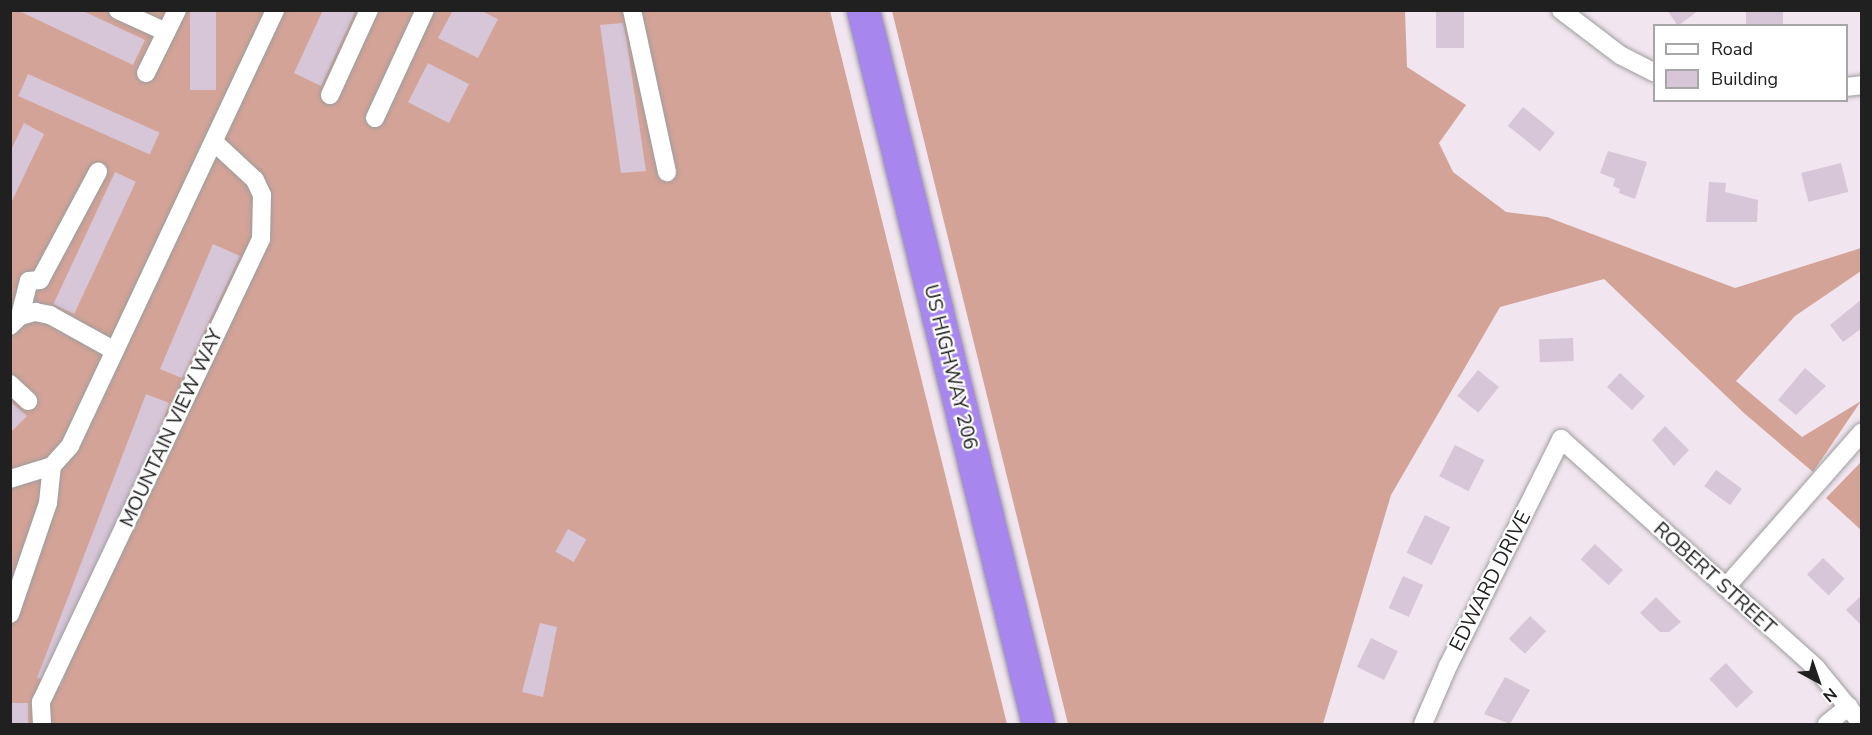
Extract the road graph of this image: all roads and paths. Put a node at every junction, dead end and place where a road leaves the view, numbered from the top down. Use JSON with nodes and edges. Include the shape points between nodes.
{"nodes":[{"id":1,"x":118,"y":10,"type":"edge"},
{"id":2,"x":177,"y":10,"type":"edge"},
{"id":3,"x":275,"y":10,"type":"edge"},
{"id":4,"x":369,"y":10,"type":"edge"},
{"id":5,"x":425,"y":10,"type":"edge"},
{"id":6,"x":632,"y":10,"type":"edge"},
{"id":7,"x":863,"y":10,"type":"edge"},
{"id":8,"x":1562,"y":10,"type":"edge"},
{"id":9,"x":166,"y":32,"type":"junction"},
{"id":10,"x":1653,"y":71,"type":"edge"},
{"id":11,"x":147,"y":73,"type":"dead end"},
{"id":12,"x":330,"y":95,"type":"dead end"},
{"id":13,"x":375,"y":118,"type":"dead end"},
{"id":14,"x":214,"y":142,"type":"junction"},
{"id":15,"x":98,"y":172,"type":"dead end"},
{"id":16,"x":667,"y":172,"type":"dead end"},
{"id":17,"x":15,"y":321,"type":"edge"},
{"id":18,"x":115,"y":351,"type":"junction"},
{"id":19,"x":10,"y":384,"type":"edge"},
{"id":20,"x":28,"y":400,"type":"dead end"},
{"id":21,"x":1862,"y":432,"type":"edge"},
{"id":22,"x":1561,"y":439,"type":"joint"},
{"id":23,"x":52,"y":466,"type":"junction"},
{"id":24,"x":10,"y":479,"type":"edge"},
{"id":25,"x":1726,"y":587,"type":"junction"},
{"id":26,"x":10,"y":614,"type":"edge"},
{"id":27,"x":1849,"y":706,"type":"junction"},
{"id":28,"x":42,"y":724,"type":"edge"},
{"id":29,"x":1038,"y":724,"type":"edge"},
{"id":30,"x":1423,"y":724,"type":"edge"},
{"id":31,"x":1827,"y":724,"type":"edge"},
{"id":32,"x":1862,"y":724,"type":"edge"}],
"edges":[{"from":1,"to":9,"type":"street"},
{"from":2,"to":9,"type":"street"},
{"from":3,"to":14,"type":"street"},
{"from":4,"to":12,"type":"street"},
{"from":5,"to":13,"type":"street"},
{"from":6,"to":16,"type":"street"},
{"from":7,"to":29,"type":"highway","name":"US HIGHWAY 206"},
{"from":8,"to":10,"type":"street","via":[[1610,49]]},
{"from":9,"to":11,"type":"street"},
{"from":14,"to":18,"type":"street"},
{"from":14,"to":28,"type":"street","name":"MOUNTAIN VIEW WAY","via":[[255,180],[262,195],[261,239],[41,702]]},
{"from":15,"to":17,"type":"street","via":[[40,280],[28,281]]},
{"from":17,"to":18,"type":"street","via":[[35,312],[50,315]]},
{"from":18,"to":23,"type":"street","via":[[70,446]]},
{"from":19,"to":20,"type":"street"},
{"from":21,"to":25,"type":"street"},
{"from":22,"to":25,"type":"street","name":"ROBERT STREET"},
{"from":22,"to":30,"type":"street","name":"EDWARD DRIVE"},
{"from":23,"to":24,"type":"street"},
{"from":23,"to":26,"type":"street","via":[[48,503]]},
{"from":25,"to":27,"type":"street","name":"ROBERT STREET","via":[[1816,668]]},
{"from":27,"to":31,"type":"street"},
{"from":27,"to":32,"type":"street","name":"ROBERT STREET"}]}
